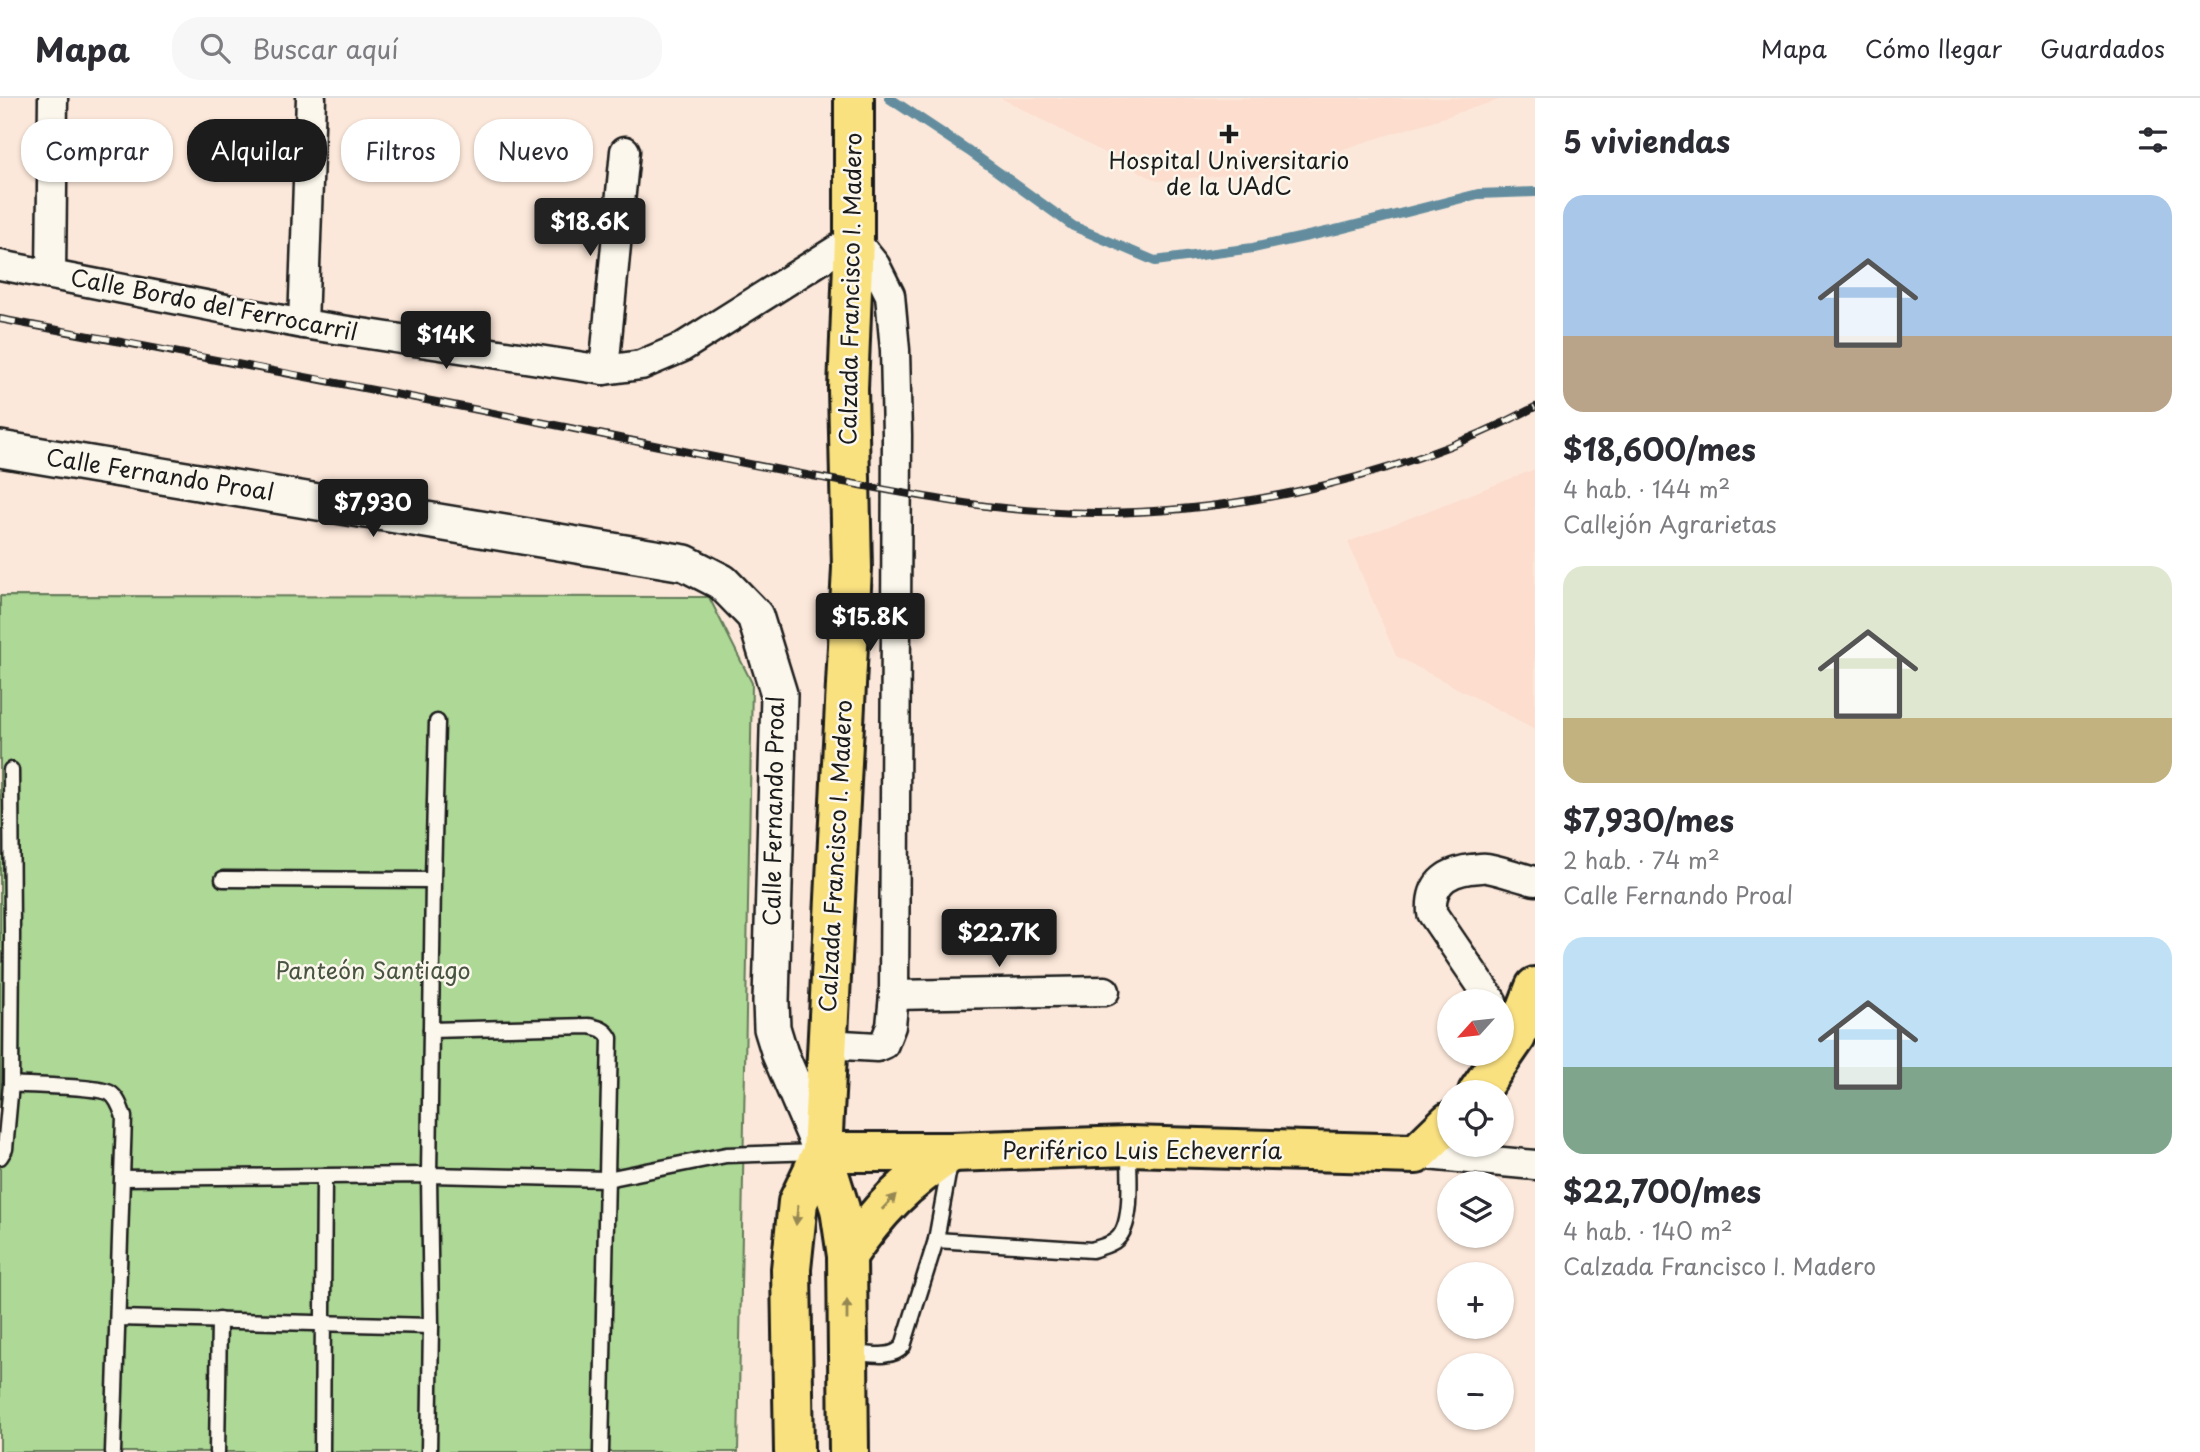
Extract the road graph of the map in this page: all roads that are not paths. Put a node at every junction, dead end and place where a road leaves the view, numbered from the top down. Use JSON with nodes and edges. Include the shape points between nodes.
{"nodes":[{"id":1,"x":53,"y":98,"type":"edge"},
{"id":2,"x":311,"y":98,"type":"edge"},
{"id":3,"x":854,"y":98,"type":"edge"},
{"id":4,"x":625,"y":151,"type":"dead end"},
{"id":5,"x":854,"y":239,"type":"junction"},
{"id":6,"x":0,"y":265,"type":"edge"},
{"id":7,"x":51,"y":274,"type":"junction"},
{"id":8,"x":303,"y":324,"type":"junction"},
{"id":9,"x":604,"y":370,"type":"junction"},
{"id":10,"x":0,"y":449,"type":"edge"},
{"id":11,"x":438,"y":722,"type":"dead end"},
{"id":12,"x":11,"y":771,"type":"dead end"},
{"id":13,"x":223,"y":879,"type":"dead end"},
{"id":14,"x":433,"y":880,"type":"junction"},
{"id":15,"x":1535,"y":881,"type":"edge"},
{"id":16,"x":1535,"y":987,"type":"edge"},
{"id":17,"x":1484,"y":989,"type":"edge"},
{"id":18,"x":1105,"y":991,"type":"dead end"},
{"id":19,"x":894,"y":995,"type":"junction"},
{"id":20,"x":1514,"y":1018,"type":"edge"},
{"id":21,"x":431,"y":1030,"type":"junction"},
{"id":22,"x":826,"y":1044,"type":"junction"},
{"id":23,"x":10,"y":1084,"type":"junction"},
{"id":24,"x":1437,"y":1134,"type":"edge"},
{"id":25,"x":1129,"y":1146,"type":"junction"},
{"id":26,"x":822,"y":1152,"type":"junction"},
{"id":27,"x":952,"y":1152,"type":"junction"},
{"id":28,"x":1416,"y":1154,"type":"junction"},
{"id":29,"x":0,"y":1157,"type":"edge"},
{"id":30,"x":1535,"y":1165,"type":"edge"},
{"id":31,"x":429,"y":1175,"type":"junction"},
{"id":32,"x":324,"y":1176,"type":"junction"},
{"id":33,"x":123,"y":1178,"type":"junction"},
{"id":34,"x":607,"y":1179,"type":"junction"},
{"id":35,"x":936,"y":1240,"type":"junction"},
{"id":36,"x":847,"y":1256,"type":"junction"},
{"id":37,"x":118,"y":1318,"type":"junction"},
{"id":38,"x":219,"y":1320,"type":"junction"},
{"id":39,"x":323,"y":1323,"type":"junction"},
{"id":40,"x":431,"y":1326,"type":"junction"},
{"id":41,"x":846,"y":1352,"type":"junction"},
{"id":42,"x":113,"y":1452,"type":"edge"},
{"id":43,"x":217,"y":1452,"type":"edge"},
{"id":44,"x":322,"y":1452,"type":"edge"},
{"id":45,"x":429,"y":1452,"type":"edge"},
{"id":46,"x":601,"y":1452,"type":"edge"},
{"id":47,"x":794,"y":1452,"type":"edge"},
{"id":48,"x":849,"y":1452,"type":"edge"}],
"edges":[{"from":1,"to":7,"type":"street"},
{"from":2,"to":8,"type":"street"},
{"from":3,"to":5,"type":"main road","name":"Calzada Francisco I. Madero"},
{"from":4,"to":9,"type":"street"},
{"from":5,"to":9,"type":"street","name":"Calle Bordo del Ferrocarril","via":[[681,348],[641,365]]},
{"from":5,"to":19,"type":"street","via":[[875,265],[890,295],[895,351]]},
{"from":5,"to":22,"type":"main road","name":"Calzada Francisco I. Madero","via":[[848,389],[852,568]]},
{"from":6,"to":7,"type":"street","name":"Calle Bordo del Ferrocarril"},
{"from":7,"to":8,"type":"street","name":"Calle Bordo del Ferrocarril"},
{"from":8,"to":9,"type":"street","name":"Calle Bordo del Ferrocarril"},
{"from":10,"to":26,"type":"street","name":"Calle Fernando Proal","via":[[685,563],[722,582],[755,616],[779,694],[772,1028]]},
{"from":11,"to":14,"type":"lane"},
{"from":12,"to":23,"type":"lane"},
{"from":13,"to":14,"type":"lane"},
{"from":14,"to":21,"type":"lane"},
{"from":15,"to":17,"type":"street","via":[[1484,867],[1457,871],[1435,888],[1432,912]]},
{"from":16,"to":20,"type":"main road"},
{"from":18,"to":19,"type":"street"},
{"from":19,"to":22,"type":"street","via":[[884,1044]]},
{"from":21,"to":31,"type":"lane"},
{"from":21,"to":34,"type":"lane","via":[[589,1026],[607,1032]]},
{"from":22,"to":26,"type":"main road","name":"Calzada Francisco I. Madero"},
{"from":23,"to":29,"type":"lane","via":[[5,1149]]},
{"from":23,"to":33,"type":"lane","via":[[111,1094],[124,1117]]},
{"from":24,"to":28,"type":"main road"},
{"from":25,"to":27,"type":"main road","name":"Periférico Luis Echeverría"},
{"from":25,"to":28,"type":"main road","name":"Periférico Luis Echeverría"},
{"from":25,"to":35,"type":"lane","via":[[1128,1221],[1119,1238],[1107,1245],[1092,1250]]},
{"from":26,"to":27,"type":"main road","name":"Periférico Luis Echeverría"},
{"from":26,"to":34,"type":"lane","via":[[726,1155]]},
{"from":26,"to":36,"type":"main road","name":"Calzada Francisco I. Madero","via":[[840,1209]]},
{"from":26,"to":47,"type":"main road","name":"Calzada Francisco I. Madero","one_way":true,"via":[[798,1202],[791,1269]]},
{"from":27,"to":35,"type":"lane"},
{"from":36,"to":27,"type":"main road","one_way":true,"via":[[893,1197]]},
{"from":28,"to":30,"type":"street"},
{"from":31,"to":32,"type":"lane"},
{"from":31,"to":34,"type":"lane"},
{"from":31,"to":40,"type":"lane"},
{"from":32,"to":33,"type":"lane"},
{"from":32,"to":39,"type":"lane"},
{"from":33,"to":37,"type":"lane"},
{"from":34,"to":46,"type":"lane"},
{"from":35,"to":41,"type":"lane","via":[[904,1346],[890,1355]]},
{"from":41,"to":36,"type":"main road","name":"Calzada Francisco I. Madero","one_way":true},
{"from":37,"to":38,"type":"lane"},
{"from":37,"to":42,"type":"lane"},
{"from":38,"to":39,"type":"lane"},
{"from":38,"to":43,"type":"lane"},
{"from":39,"to":40,"type":"lane"},
{"from":39,"to":44,"type":"lane"},
{"from":40,"to":45,"type":"lane"},
{"from":41,"to":48,"type":"main road","name":"Calzada Francisco I. Madero"}]}
